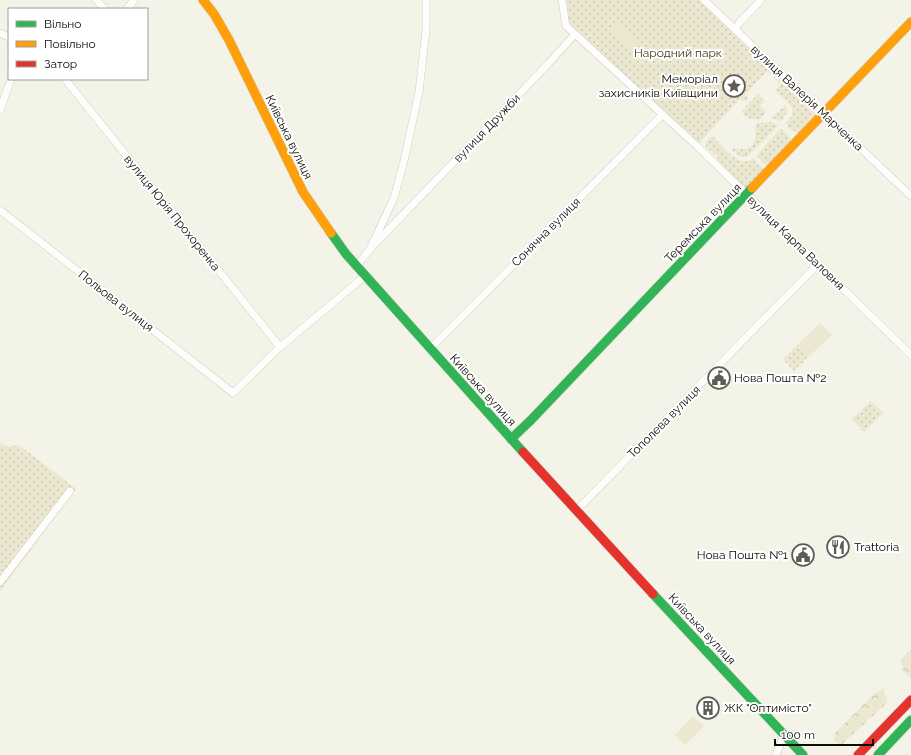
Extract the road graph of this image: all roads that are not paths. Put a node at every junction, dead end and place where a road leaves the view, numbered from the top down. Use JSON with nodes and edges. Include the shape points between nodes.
{"nodes":[{"id":1,"x":96,"y":0,"type":"edge"},
{"id":2,"x":134,"y":0,"type":"edge"},
{"id":3,"x":203,"y":0,"type":"edge"},
{"id":4,"x":426,"y":0,"type":"edge"},
{"id":5,"x":562,"y":0,"type":"edge"},
{"id":6,"x":704,"y":0,"type":"edge"},
{"id":7,"x":761,"y":0,"type":"edge"},
{"id":8,"x":104,"y":8,"type":"edge"},
{"id":9,"x":128,"y":8,"type":"edge"},
{"id":10,"x":911,"y":22,"type":"edge"},
{"id":11,"x":735,"y":30,"type":"junction"},
{"id":12,"x":575,"y":34,"type":"junction"},
{"id":13,"x":11,"y":80,"type":"edge"},
{"id":14,"x":65,"y":80,"type":"edge"},
{"id":15,"x":0,"y":110,"type":"edge"},
{"id":16,"x":823,"y":114,"type":"junction"},
{"id":17,"x":662,"y":115,"type":"junction"},
{"id":18,"x":746,"y":195,"type":"junction"},
{"id":19,"x":911,"y":196,"type":"edge"},
{"id":20,"x":0,"y":210,"type":"edge"},
{"id":21,"x":370,"y":249,"type":"junction"},
{"id":22,"x":818,"y":264,"type":"junction"},
{"id":23,"x":356,"y":267,"type":"junction"},
{"id":24,"x":365,"y":276,"type":"junction"},
{"id":25,"x":280,"y":347,"type":"junction"},
{"id":26,"x":430,"y":350,"type":"junction"},
{"id":27,"x":911,"y":355,"type":"edge"},
{"id":28,"x":511,"y":439,"type":"junction"},
{"id":29,"x":70,"y":492,"type":"dead end"},
{"id":30,"x":577,"y":510,"type":"junction"},
{"id":31,"x":0,"y":582,"type":"edge"},
{"id":32,"x":911,"y":700,"type":"edge"},
{"id":33,"x":911,"y":720,"type":"edge"},
{"id":34,"x":784,"y":735,"type":"junction"},
{"id":35,"x":776,"y":755,"type":"edge"},
{"id":36,"x":803,"y":755,"type":"edge"},
{"id":37,"x":858,"y":755,"type":"edge"},
{"id":38,"x":878,"y":755,"type":"edge"}],
"edges":[{"from":1,"to":8,"type":"street"},
{"from":2,"to":9,"type":"street"},
{"from":3,"to":23,"type":"main road","name":"Київська вулиця","via":[[229,40],[303,192]]},
{"from":4,"to":21,"type":"street","via":[[426,30],[419,92],[409,141],[394,198]]},
{"from":5,"to":12,"type":"street","via":[[566,26]]},
{"from":6,"to":11,"type":"street","name":"вулиця Валерія Марченка"},
{"from":7,"to":11,"type":"street"},
{"from":10,"to":16,"type":"main road","name":"Теремська вулиця"},
{"from":11,"to":16,"type":"street","name":"вулиця Валерія Марченка"},
{"from":12,"to":17,"type":"street","name":"вулиця Карпа Валовня"},
{"from":12,"to":21,"type":"street","name":"вулиця Дружби"},
{"from":13,"to":15,"type":"street"},
{"from":14,"to":25,"type":"street","name":"вулиця Юрія Прохоренка"},
{"from":16,"to":18,"type":"main road","name":"Теремська вулиця"},
{"from":16,"to":19,"type":"street","name":"вулиця Валерія Марченка"},
{"from":17,"to":18,"type":"street","name":"вулиця Карпа Валовня"},
{"from":17,"to":26,"type":"street","name":"Сонячна вулиця"},
{"from":18,"to":22,"type":"street","name":"вулиця Карпа Валовня"},
{"from":18,"to":28,"type":"main road","name":"Теремська вулиця"},
{"from":20,"to":25,"type":"street","name":"Польова вулиця","via":[[233,393]]},
{"from":21,"to":23,"type":"street"},
{"from":22,"to":27,"type":"street","name":"вулиця Карпа Валовня"},
{"from":22,"to":30,"type":"street","name":"Тополева вулиця"},
{"from":23,"to":24,"type":"main road","name":"Київська вулиця"},
{"from":24,"to":25,"type":"street"},
{"from":24,"to":26,"type":"main road","name":"Київська вулиця"},
{"from":26,"to":28,"type":"main road","name":"Київська вулиця"},
{"from":28,"to":30,"type":"main road","name":"Київська вулиця"},
{"from":29,"to":31,"type":"street"},
{"from":30,"to":34,"type":"main road","name":"Київська вулиця"},
{"from":32,"to":37,"type":"main road"},
{"from":33,"to":38,"type":"main road"},
{"from":34,"to":35,"type":"street"},
{"from":34,"to":36,"type":"main road","name":"Київська вулиця"}]}
